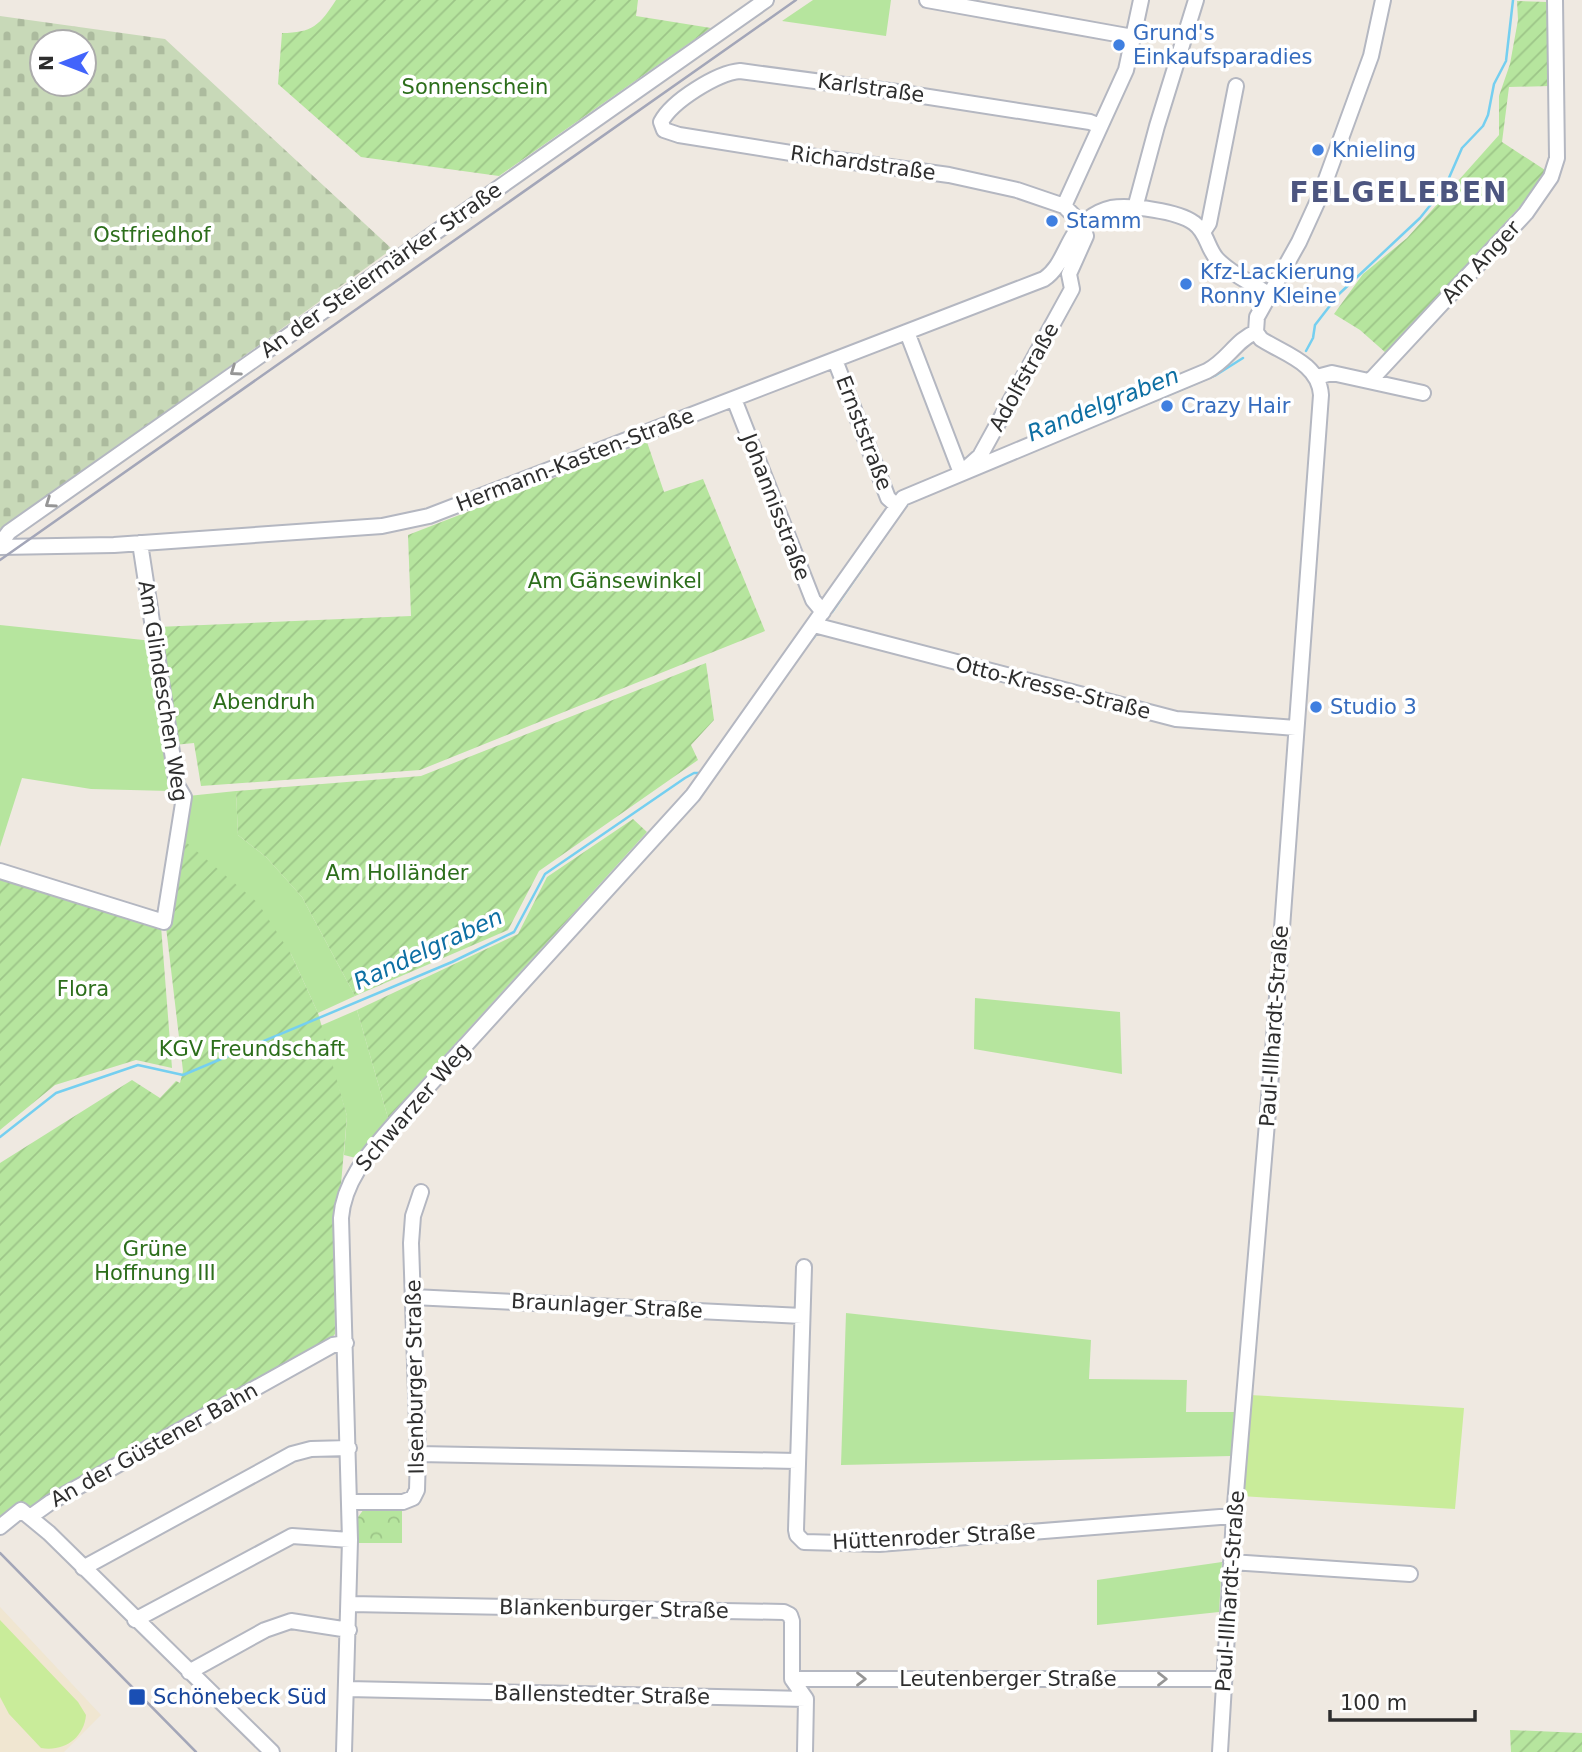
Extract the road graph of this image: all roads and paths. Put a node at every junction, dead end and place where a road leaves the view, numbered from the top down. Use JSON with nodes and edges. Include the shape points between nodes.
{"nodes":[{"id":1,"x":766,"y":0,"type":"edge"},
{"id":2,"x":927,"y":0,"type":"edge"},
{"id":3,"x":1141,"y":0,"type":"edge"},
{"id":4,"x":1196,"y":0,"type":"edge"},
{"id":5,"x":1383,"y":0,"type":"edge"},
{"id":6,"x":1555,"y":0,"type":"edge"},
{"id":7,"x":1133,"y":37,"type":"junction"},
{"id":8,"x":1236,"y":86,"type":"dead end"},
{"id":9,"x":1100,"y":126,"type":"junction"},
{"id":10,"x":661,"y":127,"type":"joint"},
{"id":11,"x":1064,"y":206,"type":"junction"},
{"id":12,"x":1135,"y":208,"type":"junction"},
{"id":13,"x":1082,"y":224,"type":"junction"},
{"id":14,"x":1203,"y":232,"type":"junction"},
{"id":15,"x":1063,"y":271,"type":"junction"},
{"id":16,"x":1270,"y":295,"type":"junction"},
{"id":17,"x":907,"y":332,"type":"junction"},
{"id":18,"x":1256,"y":332,"type":"junction"},
{"id":19,"x":835,"y":360,"type":"junction"},
{"id":20,"x":1317,"y":377,"type":"junction"},
{"id":21,"x":1370,"y":381,"type":"junction"},
{"id":22,"x":1423,"y":393,"type":"dead end"},
{"id":23,"x":734,"y":399,"type":"junction"},
{"id":24,"x":961,"y":473,"type":"junction"},
{"id":25,"x":896,"y":505,"type":"junction"},
{"id":26,"x":140,"y":542,"type":"junction"},
{"id":27,"x":0,"y":546,"type":"edge"},
{"id":28,"x":823,"y":612,"type":"junction"},
{"id":29,"x":814,"y":625,"type":"junction"},
{"id":30,"x":1296,"y":728,"type":"junction"},
{"id":31,"x":0,"y":871,"type":"edge"},
{"id":32,"x":421,"y":1192,"type":"dead end"},
{"id":33,"x":804,"y":1266,"type":"dead end"},
{"id":34,"x":413,"y":1297,"type":"junction"},
{"id":35,"x":802,"y":1316,"type":"junction"},
{"id":36,"x":346,"y":1343,"type":"junction"},
{"id":37,"x":349,"y":1448,"type":"junction"},
{"id":38,"x":418,"y":1454,"type":"junction"},
{"id":39,"x":797,"y":1461,"type":"junction"},
{"id":40,"x":350,"y":1502,"type":"junction"},
{"id":41,"x":30,"y":1517,"type":"junction"},
{"id":42,"x":1234,"y":1517,"type":"junction"},
{"id":43,"x":0,"y":1527,"type":"edge"},
{"id":44,"x":350,"y":1540,"type":"junction"},
{"id":45,"x":1231,"y":1562,"type":"junction"},
{"id":46,"x":83,"y":1569,"type":"junction"},
{"id":47,"x":1410,"y":1574,"type":"dead end"},
{"id":48,"x":350,"y":1604,"type":"junction"},
{"id":49,"x":135,"y":1620,"type":"junction"},
{"id":50,"x":349,"y":1630,"type":"junction"},
{"id":51,"x":189,"y":1672,"type":"junction"},
{"id":52,"x":792,"y":1679,"type":"junction"},
{"id":53,"x":1223,"y":1679,"type":"junction"},
{"id":54,"x":347,"y":1689,"type":"junction"},
{"id":55,"x":806,"y":1699,"type":"junction"},
{"id":56,"x":272,"y":1752,"type":"edge"},
{"id":57,"x":344,"y":1752,"type":"edge"},
{"id":58,"x":805,"y":1752,"type":"edge"},
{"id":59,"x":1220,"y":1752,"type":"edge"}],
"edges":[{"from":1,"to":27,"type":"street","name":"An der Steiermärker Straße","one_way":true,"via":[[9,532]]},
{"from":2,"to":7,"type":"street"},
{"from":3,"to":7,"type":"street"},
{"from":4,"to":12,"type":"street"},
{"from":5,"to":16,"type":"street","via":[[1371,56],[1320,195]]},
{"from":6,"to":21,"type":"street","name":"Am Anger","via":[[1557,158],[1551,177],[1526,213]]},
{"from":7,"to":9,"type":"street","via":[[1126,70]]},
{"from":8,"to":14,"type":"street","via":[[1209,223]]},
{"from":9,"to":10,"type":"street","name":"Karlstraße","via":[[740,71],[717,78],[682,101],[664,116]]},
{"from":9,"to":11,"type":"street"},
{"from":10,"to":11,"type":"street","name":"Richardstraße","via":[[680,135],[949,175]]},
{"from":11,"to":13,"type":"street"},
{"from":12,"to":13,"type":"street","via":[[1107,209]]},
{"from":12,"to":14,"type":"street","via":[[1181,217]]},
{"from":13,"to":15,"type":"street","via":[[1073,234]]},
{"from":14,"to":16,"type":"street","via":[[1217,259]]},
{"from":15,"to":17,"type":"street","name":"Hermann-Kasten-Straße"},
{"from":15,"to":24,"type":"street","name":"Adolfstraße","via":[[1072,289],[980,456]]},
{"from":16,"to":18,"type":"street","via":[[1257,317]]},
{"from":17,"to":19,"type":"street","name":"Hermann-Kasten-Straße"},
{"from":17,"to":24,"type":"street"},
{"from":18,"to":20,"type":"street"},
{"from":18,"to":24,"type":"street","via":[[1207,371]]},
{"from":19,"to":23,"type":"street","name":"Hermann-Kasten-Straße"},
{"from":19,"to":25,"type":"street","name":"Ernststraße","via":[[888,498]]},
{"from":20,"to":21,"type":"street","via":[[1332,373]]},
{"from":20,"to":30,"type":"street","name":"Paul-Illhardt-Straße","via":[[1321,402]]},
{"from":21,"to":22,"type":"street"},
{"from":23,"to":26,"type":"street","name":"Hermann-Kasten-Straße","via":[[406,523]]},
{"from":23,"to":28,"type":"street","name":"Johannisstraße","via":[[813,600]]},
{"from":24,"to":25,"type":"street","via":[[912,492]]},
{"from":25,"to":28,"type":"street"},
{"from":26,"to":27,"type":"street","name":"Hermann-Kasten-Straße"},
{"from":26,"to":31,"type":"street","name":"Am Glindeschen Weg","via":[[177,785],[184,797],[164,922]]},
{"from":28,"to":29,"type":"street"},
{"from":29,"to":30,"type":"street","name":"Otto-Kresse-Straße","via":[[1176,719]]},
{"from":29,"to":36,"type":"street","name":"Schwarzer Weg","via":[[700,784],[395,1123],[354,1175],[341,1218]]},
{"from":30,"to":42,"type":"street","name":"Paul-Illhardt-Straße"},
{"from":32,"to":34,"type":"street","name":"Ilsenburger Straße","via":[[413,1216]]},
{"from":33,"to":35,"type":"street","name":"Hüttenroder Straße"},
{"from":34,"to":35,"type":"street","name":"Braunlager Straße"},
{"from":34,"to":38,"type":"street","name":"Ilsenburger Straße"},
{"from":35,"to":39,"type":"street","name":"Hüttenroder Straße"},
{"from":36,"to":37,"type":"street","name":"Schwarzer Weg"},
{"from":36,"to":41,"type":"street","name":"An der Güstener Bahn","via":[[333,1345]]},
{"from":37,"to":40,"type":"street","name":"Schwarzer Weg"},
{"from":37,"to":46,"type":"street","via":[[292,1454]]},
{"from":38,"to":39,"type":"street"},
{"from":38,"to":40,"type":"street","name":"Ilsenburger Straße","via":[[413,1498]]},
{"from":39,"to":42,"type":"street","name":"Hüttenroder Straße","via":[[796,1530],[800,1540],[809,1543],[879,1544]]},
{"from":40,"to":44,"type":"street","name":"Schwarzer Weg"},
{"from":41,"to":43,"type":"street","via":[[22,1510]]},
{"from":41,"to":46,"type":"street","name":"An der Güstener Bahn"},
{"from":42,"to":45,"type":"street","name":"Paul-Illhardt-Straße"},
{"from":44,"to":48,"type":"street","name":"Schwarzer Weg"},
{"from":44,"to":49,"type":"street","via":[[286,1538]]},
{"from":45,"to":47,"type":"street"},
{"from":45,"to":53,"type":"street","name":"Paul-Illhardt-Straße"},
{"from":46,"to":49,"type":"street","name":"An der Güstener Bahn"},
{"from":48,"to":50,"type":"street","name":"Schwarzer Weg"},
{"from":48,"to":52,"type":"street","name":"Blankenburger Straße","via":[[784,1612],[792,1621]]},
{"from":49,"to":51,"type":"street","name":"An der Güstener Bahn"},
{"from":50,"to":51,"type":"street","via":[[291,1621],[265,1630]]},
{"from":50,"to":54,"type":"street","name":"Schwarzer Weg"},
{"from":51,"to":56,"type":"street","name":"An der Güstener Bahn"},
{"from":52,"to":53,"type":"street","name":"Leutenberger Straße","one_way":true},
{"from":52,"to":55,"type":"street"},
{"from":53,"to":59,"type":"street","name":"Paul-Illhardt-Straße"},
{"from":54,"to":55,"type":"street","name":"Ballenstedter Straße"},
{"from":54,"to":57,"type":"street","name":"Schwarzer Weg"},
{"from":55,"to":58,"type":"street"}]}
